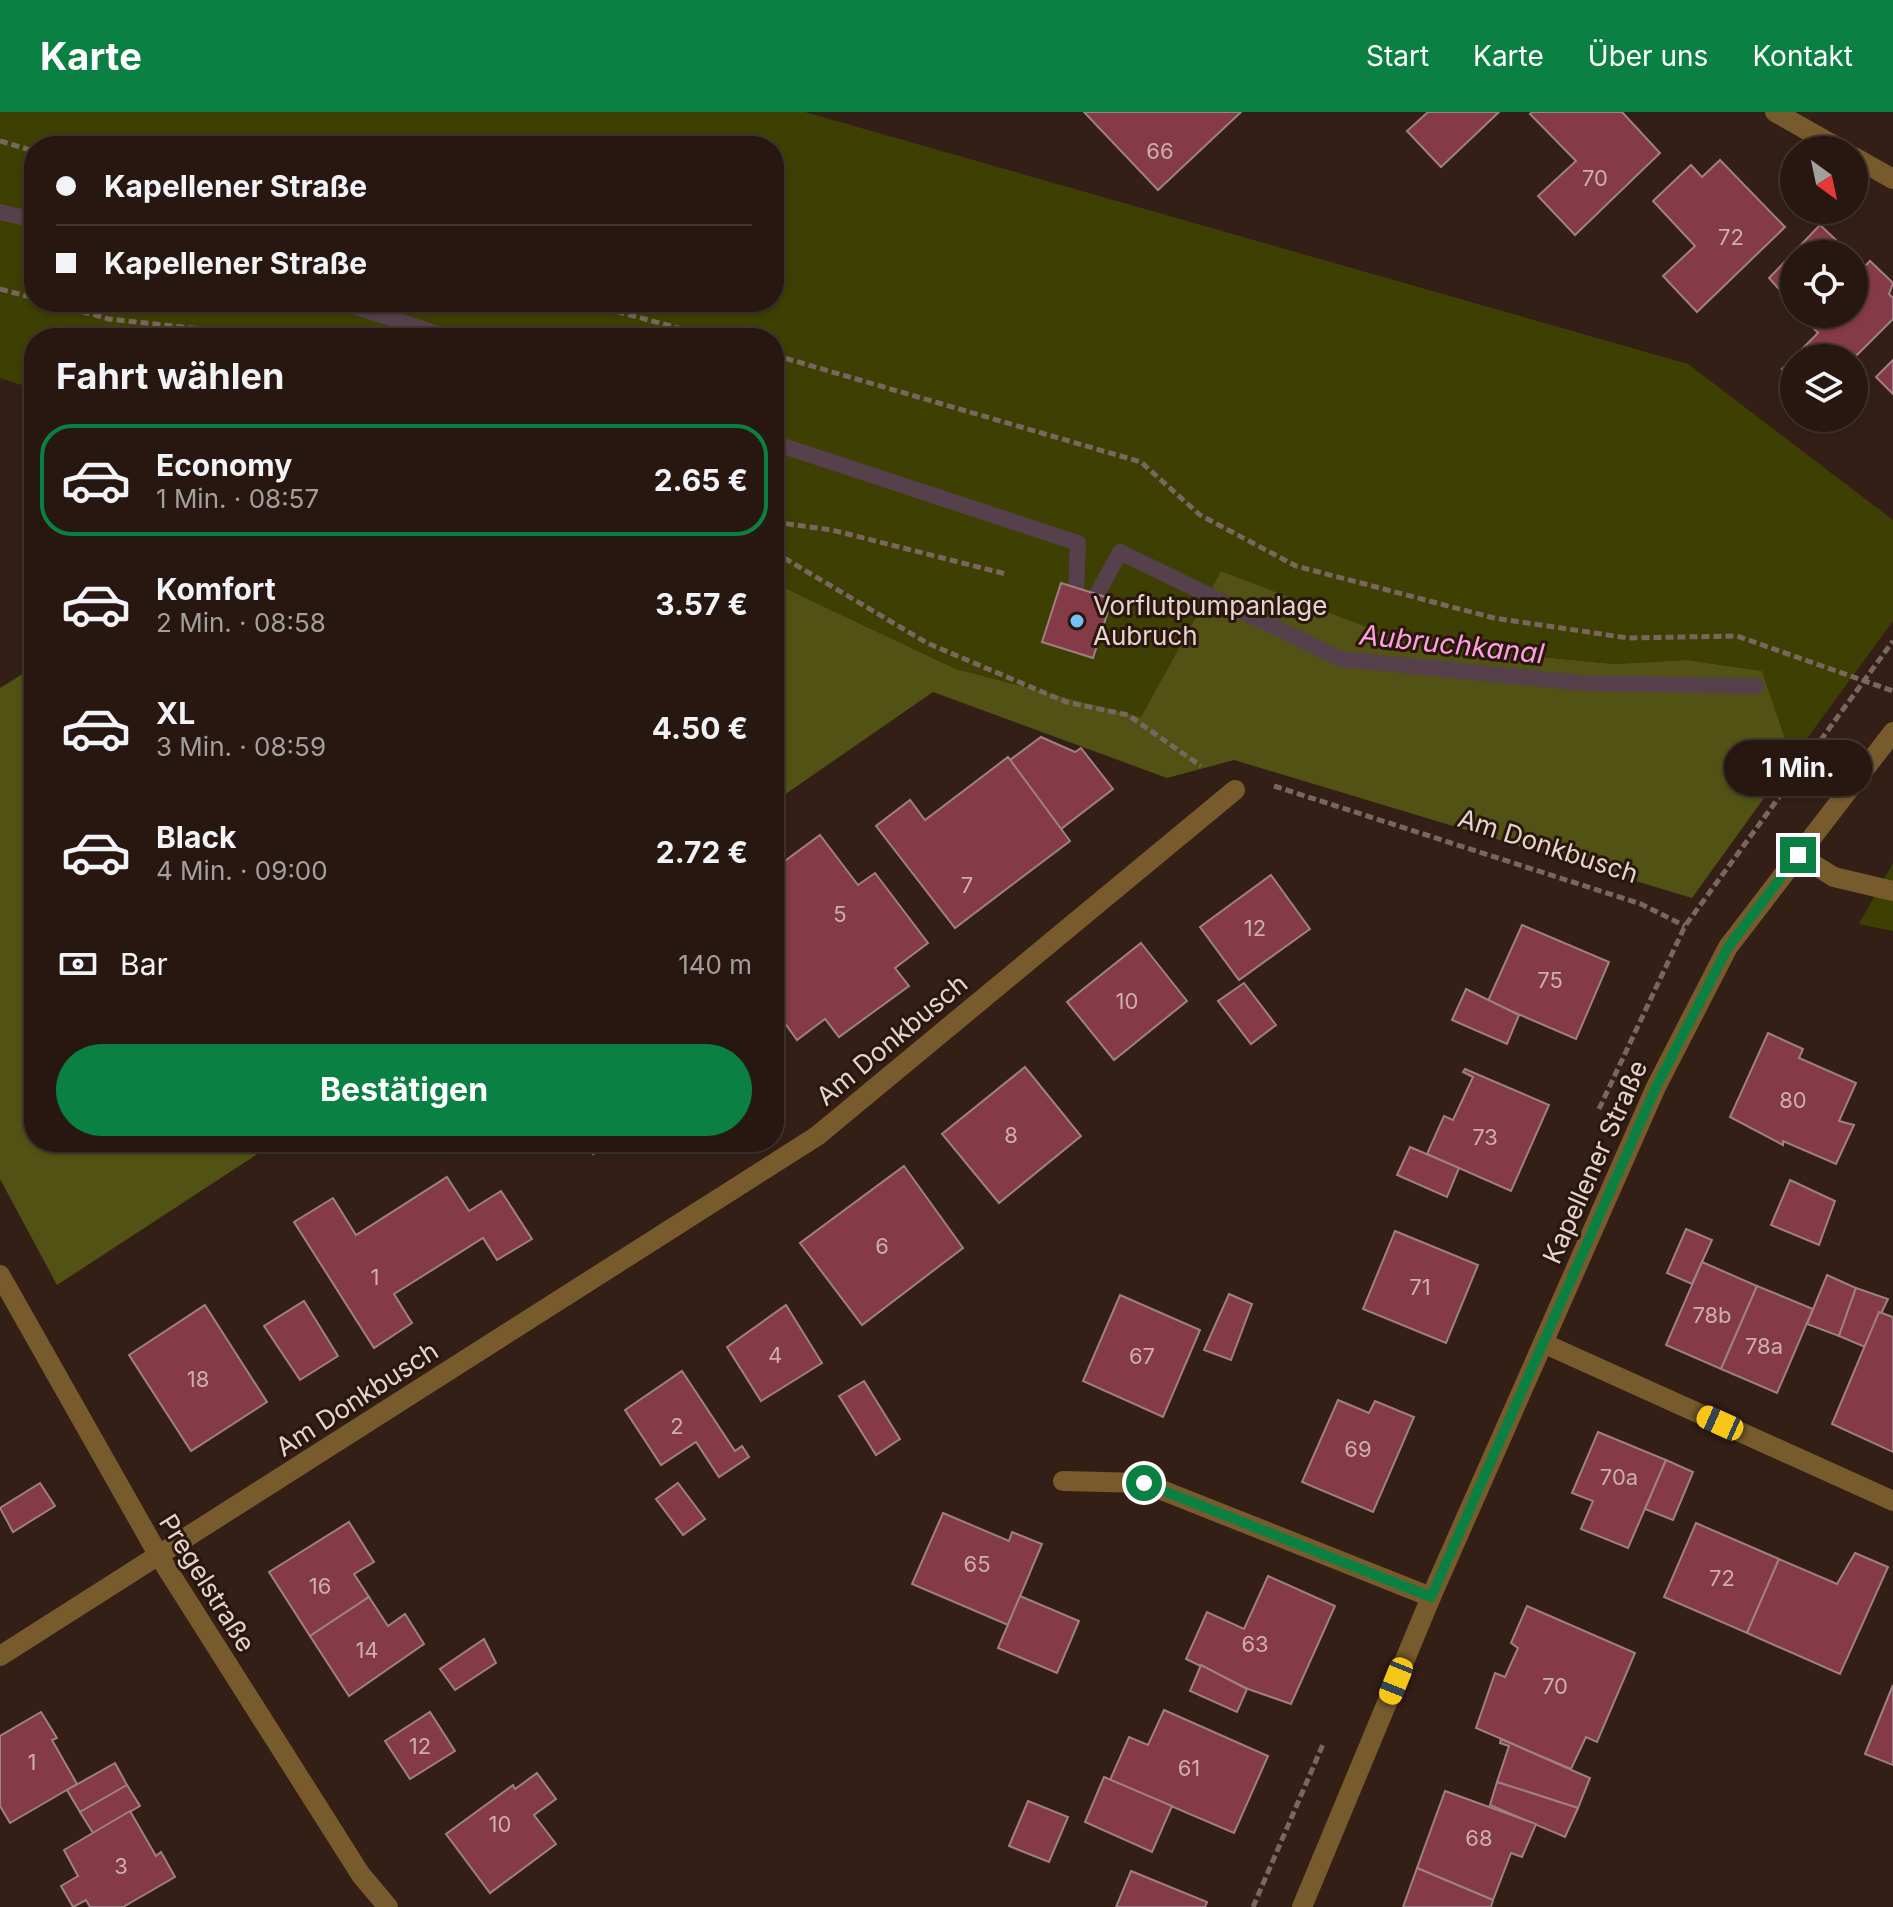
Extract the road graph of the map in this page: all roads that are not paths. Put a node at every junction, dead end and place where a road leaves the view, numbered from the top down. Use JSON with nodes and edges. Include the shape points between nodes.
{"nodes":[{"id":1,"x":1775,"y":112,"type":"edge"},
{"id":2,"x":1817,"y":136,"type":"edge"},
{"id":3,"x":1868,"y":165,"type":"edge"},
{"id":4,"x":1893,"y":179,"type":"edge"},
{"id":5,"x":1893,"y":732,"type":"edge"},
{"id":6,"x":1235,"y":790,"type":"road end"},
{"id":7,"x":1798,"y":855,"type":"junction"},
{"id":8,"x":1893,"y":891,"type":"edge"},
{"id":9,"x":0,"y":1275,"type":"edge"},
{"id":10,"x":1543,"y":1343,"type":"junction"},
{"id":11,"x":1063,"y":1481,"type":"dead end"},
{"id":12,"x":1893,"y":1501,"type":"edge"},
{"id":13,"x":159,"y":1556,"type":"junction"},
{"id":14,"x":1431,"y":1597,"type":"junction"},
{"id":15,"x":0,"y":1656,"type":"edge"},
{"id":16,"x":388,"y":1907,"type":"edge"},
{"id":17,"x":1302,"y":1907,"type":"edge"}],
"edges":[{"from":1,"to":2,"type":"street"},
{"from":3,"to":4,"type":"street"},
{"from":5,"to":7,"type":"street","name":"Kapellener Straße"},
{"from":6,"to":13,"type":"street","name":"Am Donkbusch","via":[[817,1136]]},
{"from":7,"to":8,"type":"street","via":[[1834,877]]},
{"from":7,"to":10,"type":"street","name":"Kapellener Straße","via":[[1728,947],[1656,1087]]},
{"from":9,"to":13,"type":"street","name":"Pregelstraße"},
{"from":10,"to":12,"type":"street"},
{"from":10,"to":14,"type":"street","name":"Kapellener Straße"},
{"from":11,"to":14,"type":"street","via":[[1144,1483]]},
{"from":13,"to":15,"type":"street","name":"Am Donkbusch"},
{"from":13,"to":16,"type":"street","name":"Pregelstraße","via":[[361,1875]]},
{"from":14,"to":17,"type":"street","name":"Kapellener Straße"}]}
